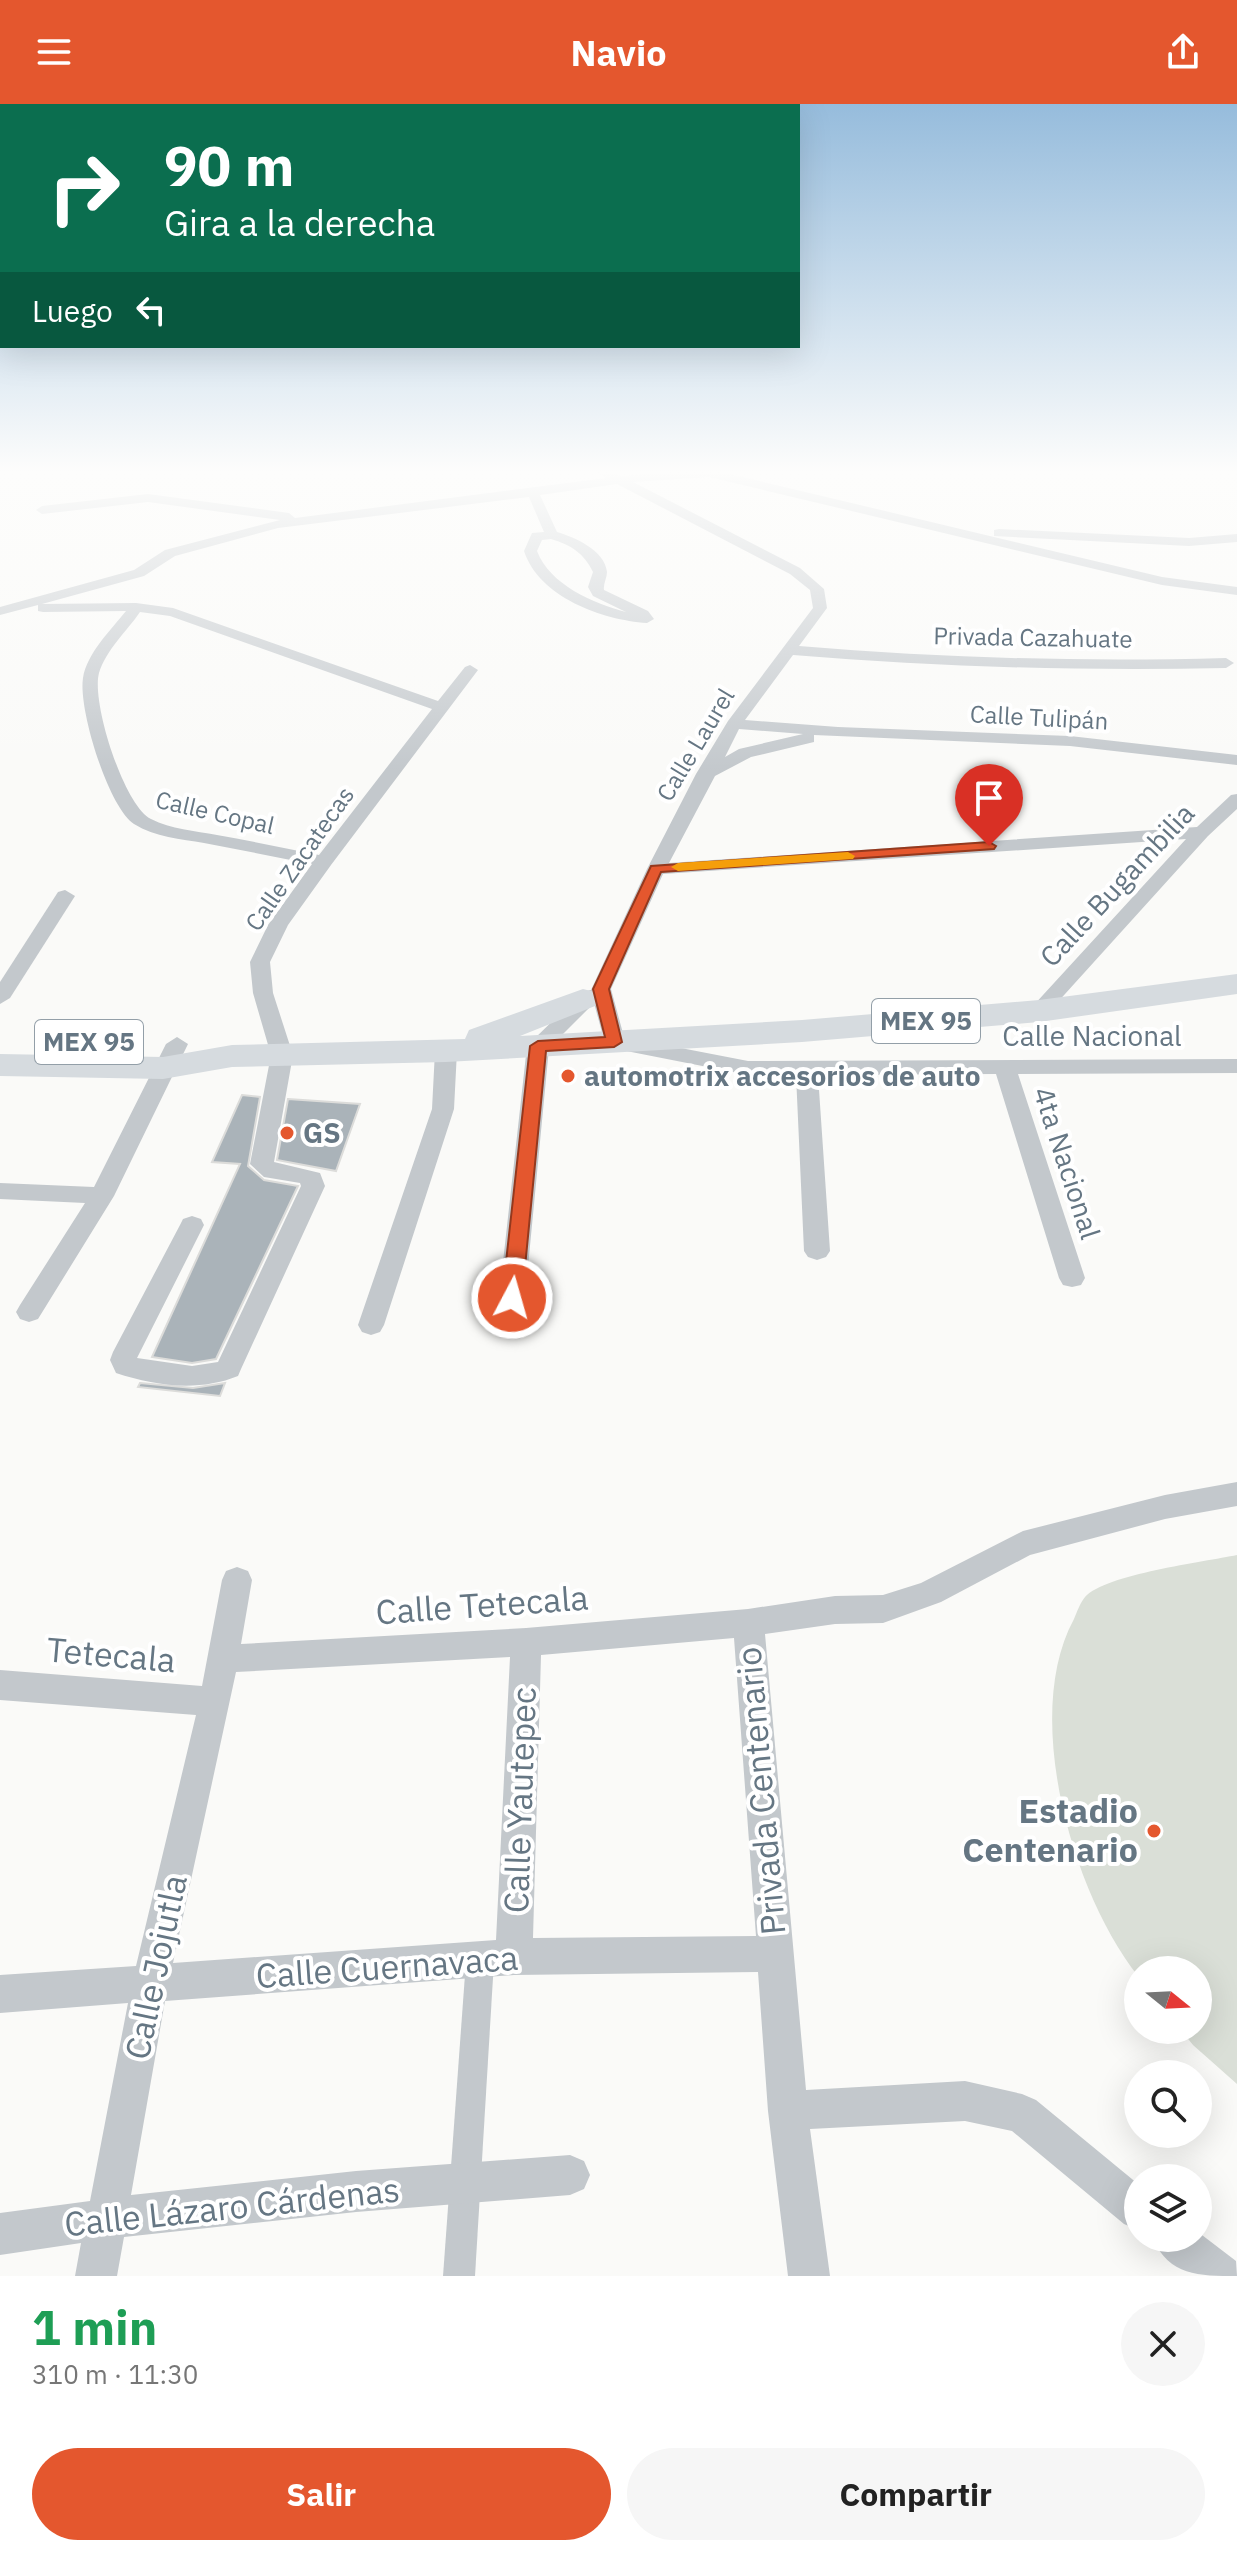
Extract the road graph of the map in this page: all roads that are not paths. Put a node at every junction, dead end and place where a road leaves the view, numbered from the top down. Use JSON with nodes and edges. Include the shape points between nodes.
{"nodes":[{"id":1,"x":143,"y":570,"type":"edge"},
{"id":2,"x":538,"y":570,"type":"edge"},
{"id":3,"x":599,"y":570,"type":"edge"},
{"id":4,"x":789,"y":570,"type":"edge"},
{"id":5,"x":1117,"y":570,"type":"edge"},
{"id":6,"x":595,"y":587,"type":"junction"},
{"id":7,"x":1237,"y":591,"type":"edge"},
{"id":8,"x":567,"y":592,"type":"junction"},
{"id":9,"x":136,"y":607,"type":"junction"},
{"id":10,"x":2,"y":610,"type":"edge"},
{"id":11,"x":791,"y":650,"type":"junction"},
{"id":12,"x":1226,"y":663,"type":"dead end"},
{"id":13,"x":470,"y":670,"type":"dead end"},
{"id":14,"x":440,"y":707,"type":"junction"},
{"id":15,"x":734,"y":724,"type":"junction"},
{"id":16,"x":838,"y":732,"type":"junction"},
{"id":17,"x":1237,"y":760,"type":"edge"},
{"id":18,"x":705,"y":774,"type":"junction"},
{"id":19,"x":1237,"y":799,"type":"edge"},
{"id":20,"x":1202,"y":832,"type":"junction"},
{"id":21,"x":324,"y":861,"type":"junction"},
{"id":22,"x":656,"y":869,"type":"junction"},
{"id":23,"x":65,"y":896,"type":"dead end"},
{"id":24,"x":1237,"y":984,"type":"edge"},
{"id":25,"x":592,"y":994,"type":"junction"},
{"id":26,"x":0,"y":998,"type":"edge"},
{"id":27,"x":1039,"y":1011,"type":"junction"},
{"id":28,"x":0,"y":1040,"type":"edge"},
{"id":29,"x":614,"y":1042,"type":"junction"},
{"id":30,"x":538,"y":1046,"type":"junction"},
{"id":31,"x":446,"y":1051,"type":"junction"},
{"id":32,"x":0,"y":1054,"type":"edge"},
{"id":33,"x":282,"y":1055,"type":"junction"},
{"id":34,"x":170,"y":1056,"type":"junction"},
{"id":35,"x":0,"y":1065,"type":"edge"},
{"id":36,"x":1004,"y":1065,"type":"junction"},
{"id":37,"x":1237,"y":1066,"type":"edge"},
{"id":38,"x":807,"y":1067,"type":"junction"},
{"id":39,"x":0,"y":1191,"type":"edge"},
{"id":40,"x":102,"y":1196,"type":"junction"},
{"id":41,"x":192,"y":1225,"type":"dead end"},
{"id":42,"x":817,"y":1251,"type":"dead end"},
{"id":43,"x":1072,"y":1278,"type":"dead end"},
{"id":44,"x":512,"y":1298,"type":"dead end"},
{"id":45,"x":29,"y":1312,"type":"dead end"},
{"id":46,"x":371,"y":1325,"type":"dead end"},
{"id":47,"x":1237,"y":1494,"type":"edge"},
{"id":48,"x":237,"y":1580,"type":"dead end"},
{"id":49,"x":748,"y":1623,"type":"junction"},
{"id":50,"x":526,"y":1642,"type":"junction"},
{"id":51,"x":222,"y":1659,"type":"junction"},
{"id":52,"x":0,"y":1685,"type":"edge"},
{"id":53,"x":215,"y":1702,"type":"junction"},
{"id":54,"x":774,"y":1954,"type":"junction"},
{"id":55,"x":497,"y":1959,"type":"junction"},
{"id":56,"x":150,"y":1983,"type":"junction"},
{"id":57,"x":0,"y":1994,"type":"edge"},
{"id":58,"x":788,"y":2111,"type":"junction"},
{"id":59,"x":570,"y":2175,"type":"dead end"},
{"id":60,"x":464,"y":2182,"type":"junction"},
{"id":61,"x":1124,"y":2198,"type":"edge"},
{"id":62,"x":107,"y":2217,"type":"junction"},
{"id":63,"x":0,"y":2234,"type":"edge"},
{"id":64,"x":1191,"y":2252,"type":"edge"},
{"id":65,"x":96,"y":2276,"type":"edge"},
{"id":66,"x":459,"y":2276,"type":"edge"},
{"id":67,"x":809,"y":2276,"type":"edge"},
{"id":68,"x":1221,"y":2276,"type":"edge"}],
"edges":[{"from":1,"to":10,"type":"street"},
{"from":2,"to":8,"type":"street"},
{"from":3,"to":6,"type":"street"},
{"from":4,"to":11,"type":"street","name":"Calle Laurel","via":[[817,589],[820,608]]},
{"from":5,"to":7,"type":"street"},
{"from":6,"to":8,"type":"street"},
{"from":6,"to":8,"type":"street","via":[[605,599],[647,619]]},
{"from":9,"to":10,"type":"street"},
{"from":9,"to":14,"type":"street","via":[[200,620]]},
{"from":9,"to":21,"type":"street","name":"Calle Copal","via":[[91,676],[90,703],[124,802],[137,819],[163,830]]},
{"from":11,"to":12,"type":"street","name":"Privada Cazahuate","via":[[892,659]]},
{"from":11,"to":15,"type":"street","name":"Calle Laurel"},
{"from":13,"to":14,"type":"street","name":"Calle Zacatecas"},
{"from":14,"to":21,"type":"street","name":"Calle Zacatecas"},
{"from":15,"to":16,"type":"street","name":"Calle Tulipán"},
{"from":15,"to":18,"type":"street","name":"Calle Laurel"},
{"from":16,"to":17,"type":"street","name":"Calle Tulipán","via":[[1070,741]]},
{"from":16,"to":18,"type":"street","name":"Calle Tulipán","via":[[745,753]]},
{"from":18,"to":22,"type":"street","name":"Calle Laurel"},
{"from":19,"to":20,"type":"street","name":"Calle Bugambilia"},
{"from":20,"to":22,"type":"street"},
{"from":20,"to":27,"type":"street","name":"Calle Bugambilia"},
{"from":21,"to":33,"type":"street","name":"Calle Zacatecas","via":[[278,925],[260,962],[263,993]]},
{"from":22,"to":25,"type":"street","name":"Calle Laurel"},
{"from":23,"to":26,"type":"street"},
{"from":24,"to":27,"type":"main road","number":"MEX 95"},
{"from":25,"to":29,"type":"street"},
{"from":25,"to":30,"type":"street","name":"Calle Laurel"},
{"from":25,"to":31,"type":"main road"},
{"from":27,"to":29,"type":"main road","number":"MEX 95"},
{"from":28,"to":34,"type":"main road","number":"MEX 95"},
{"from":29,"to":30,"type":"main road","number":"MEX 95"},
{"from":29,"to":38,"type":"street","name":"Calle Nacional","via":[[748,1068]]},
{"from":30,"to":31,"type":"main road","number":"MEX 95"},
{"from":30,"to":44,"type":"street"},
{"from":31,"to":33,"type":"main road","number":"MEX 95"},
{"from":31,"to":46,"type":"street","via":[[443,1109]]},
{"from":32,"to":34,"type":"main road"},
{"from":33,"to":34,"type":"main road","number":"MEX 95"},
{"from":33,"to":41,"type":"street","via":[[262,1164],[274,1173],[305,1175],[313,1186],[228,1369],[203,1376],[126,1366],[126,1352]]},
{"from":34,"to":35,"type":"main road","number":"MEX 95"},
{"from":34,"to":40,"type":"street"},
{"from":36,"to":37,"type":"street","name":"Calle Nacional"},
{"from":36,"to":38,"type":"street","name":"Calle Nacional"},
{"from":36,"to":43,"type":"street","name":"4ta Nacional"},
{"from":38,"to":42,"type":"street"},
{"from":39,"to":40,"type":"street"},
{"from":40,"to":45,"type":"street"},
{"from":47,"to":49,"type":"street","name":"Privada Centenario","via":[[1023,1544],[930,1593],[883,1609]]},
{"from":48,"to":51,"type":"street","name":"Calle Jojutla"},
{"from":49,"to":50,"type":"street","name":"Calle Tetecala"},
{"from":49,"to":54,"type":"street","name":"Privada Centenario"},
{"from":50,"to":51,"type":"street","name":"Calle Tetecala"},
{"from":50,"to":55,"type":"street","name":"Calle Yautepec"},
{"from":51,"to":53,"type":"street","name":"Calle Jojutla"},
{"from":52,"to":53,"type":"street","name":"Tetecala"},
{"from":53,"to":56,"type":"street","name":"Calle Jojutla"},
{"from":54,"to":55,"type":"street","name":"Calle Cuernavaca"},
{"from":54,"to":58,"type":"street","name":"Privada Centenario"},
{"from":55,"to":56,"type":"street","name":"Calle Cuernavaca"},
{"from":55,"to":60,"type":"street"},
{"from":56,"to":57,"type":"street","name":"Calle Cuernavaca"},
{"from":56,"to":62,"type":"street","name":"Calle Jojutla"},
{"from":58,"to":61,"type":"street","via":[[965,2101],[1022,2114]]},
{"from":58,"to":67,"type":"street","name":"Privada Centenario"},
{"from":59,"to":60,"type":"street","name":"Calle Lázaro Cárdenas"},
{"from":60,"to":62,"type":"street","name":"Calle Lázaro Cárdenas"},
{"from":60,"to":66,"type":"street"},
{"from":62,"to":63,"type":"street","name":"Calle Lázaro Cárdenas"},
{"from":62,"to":65,"type":"street","name":"Calle Jojutla"},
{"from":64,"to":68,"type":"street"}]}
